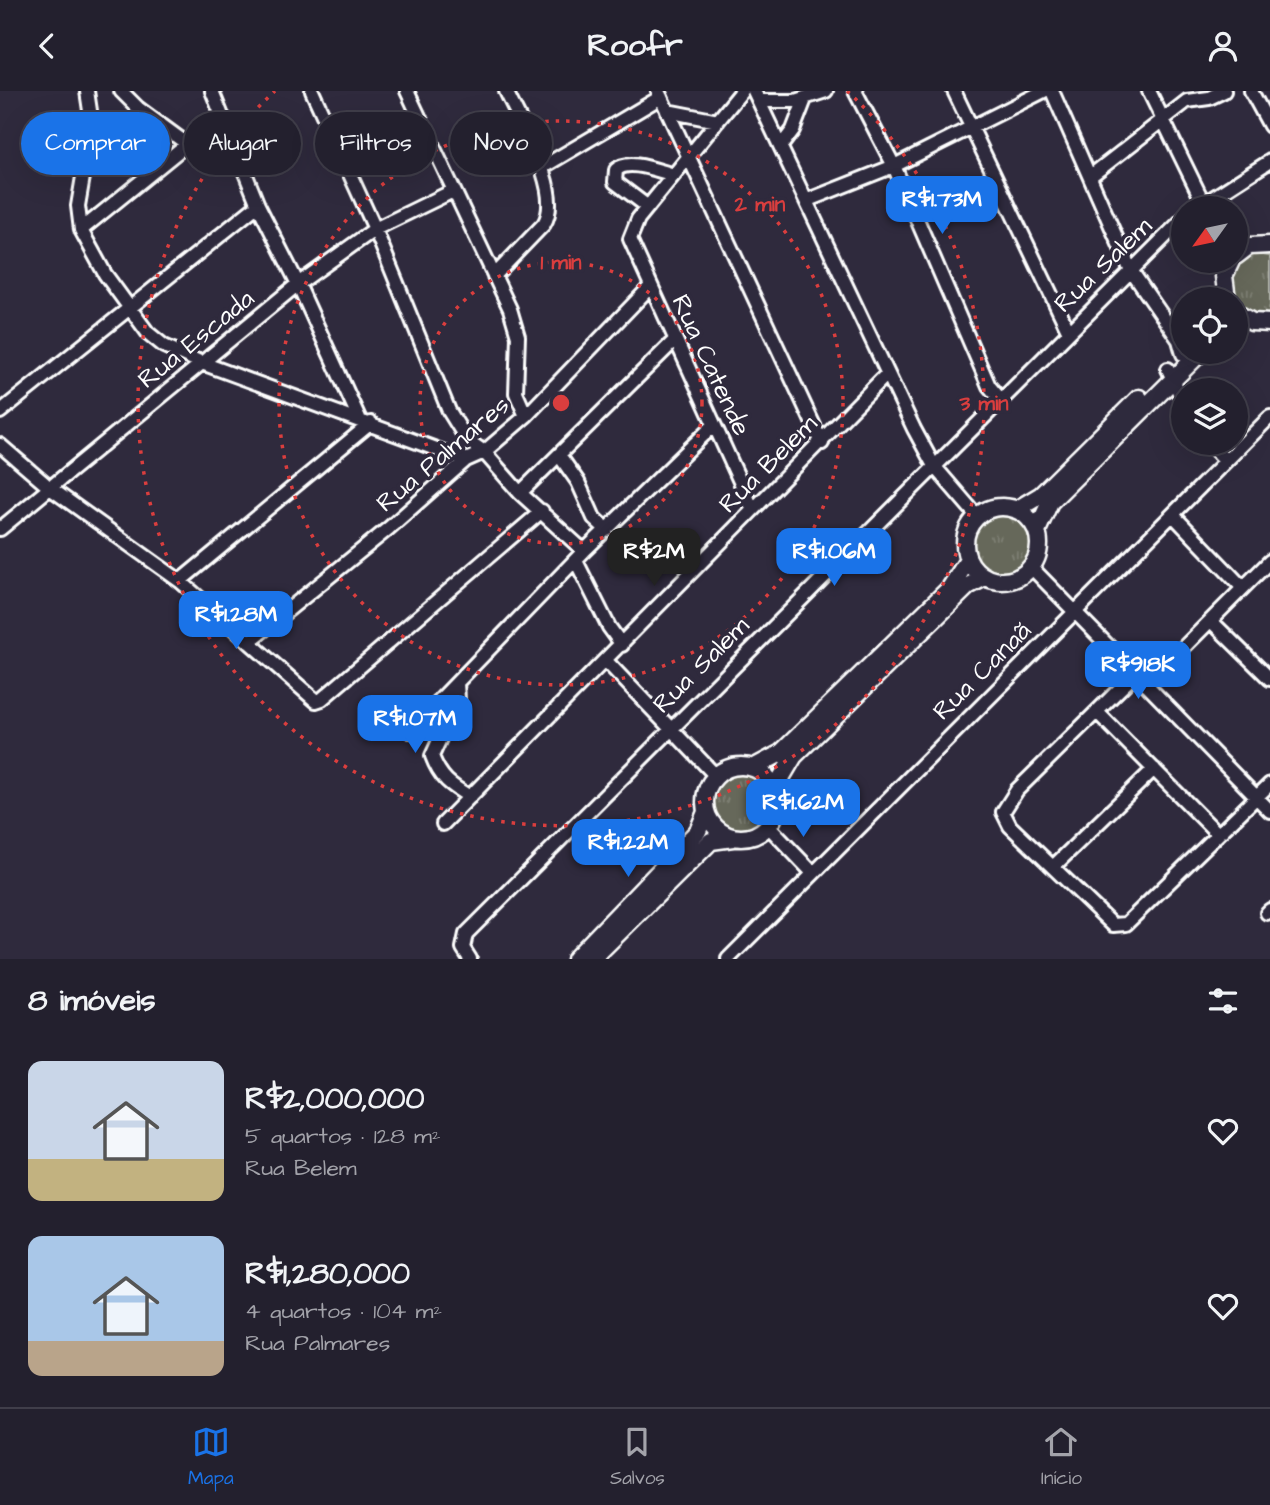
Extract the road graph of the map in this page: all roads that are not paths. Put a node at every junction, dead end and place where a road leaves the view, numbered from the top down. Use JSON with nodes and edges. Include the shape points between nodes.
{"nodes":[{"id":1,"x":87,"y":91,"type":"edge"},
{"id":2,"x":121,"y":91,"type":"edge"},
{"id":3,"x":212,"y":91,"type":"edge"},
{"id":4,"x":312,"y":91,"type":"edge"},
{"id":5,"x":407,"y":91,"type":"edge"},
{"id":6,"x":506,"y":91,"type":"edge"},
{"id":7,"x":742,"y":91,"type":"edge"},
{"id":8,"x":826,"y":91,"type":"edge"},
{"id":9,"x":855,"y":91,"type":"edge"},
{"id":10,"x":954,"y":91,"type":"edge"},
{"id":11,"x":1044,"y":91,"type":"edge"},
{"id":12,"x":1052,"y":91,"type":"edge"},
{"id":13,"x":1149,"y":91,"type":"edge"},
{"id":14,"x":1224,"y":91,"type":"edge"},
{"id":15,"x":1251,"y":91,"type":"edge"},
{"id":16,"x":660,"y":94,"type":"edge"},
{"id":17,"x":757,"y":96,"type":"edge"},
{"id":18,"x":804,"y":99,"type":"junction"},
{"id":19,"x":667,"y":111,"type":"junction"},
{"id":20,"x":222,"y":112,"type":"edge"},
{"id":21,"x":516,"y":112,"type":"edge"},
{"id":22,"x":1162,"y":120,"type":"junction"},
{"id":23,"x":718,"y":121,"type":"junction"},
{"id":24,"x":1270,"y":126,"type":"edge"},
{"id":25,"x":971,"y":128,"type":"junction"},
{"id":26,"x":184,"y":142,"type":"edge"},
{"id":27,"x":184,"y":146,"type":"edge"},
{"id":28,"x":781,"y":146,"type":"junction"},
{"id":29,"x":689,"y":158,"type":"junction"},
{"id":30,"x":552,"y":161,"type":"edge"},
{"id":31,"x":1270,"y":161,"type":"edge"},
{"id":32,"x":894,"y":166,"type":"junction"},
{"id":33,"x":246,"y":175,"type":"edge"},
{"id":34,"x":543,"y":175,"type":"edge"},
{"id":35,"x":674,"y":175,"type":"junction"},
{"id":36,"x":1091,"y":175,"type":"junction"},
{"id":37,"x":453,"y":191,"type":"junction"},
{"id":38,"x":1197,"y":196,"type":"edge"},
{"id":39,"x":1218,"y":196,"type":"edge"},
{"id":40,"x":808,"y":200,"type":"junction"},
{"id":41,"x":258,"y":205,"type":"junction"},
{"id":42,"x":648,"y":207,"type":"junction"},
{"id":43,"x":375,"y":229,"type":"junction"},
{"id":44,"x":81,"y":230,"type":"junction"},
{"id":45,"x":1171,"y":230,"type":"edge"},
{"id":46,"x":1270,"y":245,"type":"edge"},
{"id":47,"x":1248,"y":247,"type":"edge"},
{"id":48,"x":1130,"y":269,"type":"junction"},
{"id":49,"x":494,"y":276,"type":"junction"},
{"id":50,"x":298,"y":284,"type":"junction"},
{"id":51,"x":650,"y":287,"type":"junction"},
{"id":52,"x":128,"y":309,"type":"junction"},
{"id":53,"x":1248,"y":321,"type":"edge"},
{"id":54,"x":1270,"y":323,"type":"edge"},
{"id":55,"x":1171,"y":328,"type":"edge"},
{"id":56,"x":1068,"y":330,"type":"junction"},
{"id":57,"x":674,"y":341,"type":"junction"},
{"id":58,"x":202,"y":363,"type":"junction"},
{"id":59,"x":1177,"y":364,"type":"edge"},
{"id":60,"x":1185,"y":364,"type":"edge"},
{"id":61,"x":887,"y":374,"type":"junction"},
{"id":62,"x":1171,"y":374,"type":"junction"},
{"id":63,"x":1173,"y":378,"type":"edge"},
{"id":64,"x":1000,"y":399,"type":"junction"},
{"id":65,"x":0,"y":412,"type":"edge"},
{"id":66,"x":526,"y":416,"type":"junction"},
{"id":67,"x":1270,"y":417,"type":"edge"},
{"id":68,"x":365,"y":421,"type":"junction"},
{"id":69,"x":714,"y":425,"type":"junction"},
{"id":70,"x":822,"y":443,"type":"junction"},
{"id":71,"x":0,"y":445,"type":"edge"},
{"id":72,"x":484,"y":453,"type":"junction"},
{"id":73,"x":559,"y":455,"type":"junction"},
{"id":74,"x":1220,"y":455,"type":"edge"},
{"id":75,"x":1088,"y":457,"type":"junction"},
{"id":76,"x":466,"y":460,"type":"junction"},
{"id":77,"x":1226,"y":461,"type":"junction"},
{"id":78,"x":934,"y":466,"type":"junction"},
{"id":79,"x":50,"y":488,"type":"junction"},
{"id":80,"x":520,"y":493,"type":"junction"},
{"id":81,"x":753,"y":510,"type":"junction"},
{"id":82,"x":1016,"y":510,"type":"junction"},
{"id":83,"x":542,"y":511,"type":"junction"},
{"id":84,"x":1172,"y":515,"type":"junction"},
{"id":85,"x":977,"y":516,"type":"junction"},
{"id":86,"x":0,"y":529,"type":"edge"},
{"id":87,"x":607,"y":530,"type":"junction"},
{"id":88,"x":1037,"y":531,"type":"junction"},
{"id":89,"x":580,"y":556,"type":"junction"},
{"id":90,"x":968,"y":560,"type":"junction"},
{"id":91,"x":1270,"y":561,"type":"edge"},
{"id":92,"x":1031,"y":567,"type":"junction"},
{"id":93,"x":985,"y":577,"type":"junction"},
{"id":94,"x":180,"y":581,"type":"junction"},
{"id":95,"x":1243,"y":588,"type":"junction"},
{"id":96,"x":1075,"y":611,"type":"junction"},
{"id":97,"x":1211,"y":621,"type":"junction"},
{"id":98,"x":913,"y":632,"type":"junction"},
{"id":99,"x":250,"y":641,"type":"junction"},
{"id":100,"x":622,"y":645,"type":"junction"},
{"id":101,"x":606,"y":661,"type":"junction"},
{"id":102,"x":1135,"y":674,"type":"junction"},
{"id":103,"x":1270,"y":679,"type":"edge"},
{"id":104,"x":457,"y":683,"type":"junction"},
{"id":105,"x":1146,"y":685,"type":"junction"},
{"id":106,"x":1097,"y":712,"type":"junction"},
{"id":107,"x":829,"y":714,"type":"junction"},
{"id":108,"x":670,"y":727,"type":"junction"},
{"id":109,"x":410,"y":731,"type":"dead end"},
{"id":110,"x":753,"y":768,"type":"junction"},
{"id":111,"x":1154,"y":769,"type":"junction"},
{"id":112,"x":715,"y":775,"type":"junction"},
{"id":113,"x":1270,"y":784,"type":"edge"},
{"id":114,"x":774,"y":789,"type":"junction"},
{"id":115,"x":470,"y":797,"type":"junction"},
{"id":116,"x":1257,"y":798,"type":"junction"},
{"id":117,"x":1270,"y":811,"type":"edge"},
{"id":118,"x":706,"y":812,"type":"junction"},
{"id":119,"x":443,"y":824,"type":"dead end"},
{"id":120,"x":769,"y":827,"type":"junction"},
{"id":121,"x":1218,"y":834,"type":"junction"},
{"id":122,"x":733,"y":838,"type":"junction"},
{"id":123,"x":1054,"y":866,"type":"junction"},
{"id":124,"x":813,"y":873,"type":"junction"},
{"id":125,"x":470,"y":959,"type":"edge"},
{"id":126,"x":575,"y":959,"type":"edge"},
{"id":127,"x":592,"y":959,"type":"edge"},
{"id":128,"x":728,"y":959,"type":"edge"}],
"edges":[{"from":1,"to":44,"type":"street","via":[[92,124],[78,206]]},
{"from":2,"to":26,"type":"street"},
{"from":3,"to":20,"type":"street"},
{"from":4,"to":43,"type":"street"},
{"from":5,"to":37,"type":"street"},
{"from":6,"to":21,"type":"street"},
{"from":7,"to":23,"type":"street"},
{"from":8,"to":18,"type":"street"},
{"from":9,"to":32,"type":"street"},
{"from":10,"to":25,"type":"street"},
{"from":11,"to":25,"type":"street"},
{"from":12,"to":36,"type":"street"},
{"from":13,"to":22,"type":"street"},
{"from":14,"to":22,"type":"street","via":[[1187,101]]},
{"from":15,"to":24,"type":"street"},
{"from":16,"to":19,"type":"street"},
{"from":16,"to":30,"type":"street"},
{"from":17,"to":18,"type":"street"},
{"from":17,"to":28,"type":"street"},
{"from":18,"to":28,"type":"street","via":[[793,130]]},
{"from":19,"to":23,"type":"street"},
{"from":19,"to":29,"type":"street"},
{"from":22,"to":36,"type":"street"},
{"from":22,"to":38,"type":"street"},
{"from":23,"to":29,"type":"street"},
{"from":25,"to":32,"type":"street"},
{"from":25,"to":56,"type":"street"},
{"from":27,"to":44,"type":"street"},
{"from":28,"to":40,"type":"street"},
{"from":29,"to":35,"type":"street"},
{"from":29,"to":70,"type":"street"},
{"from":31,"to":39,"type":"street"},
{"from":32,"to":40,"type":"street"},
{"from":32,"to":64,"type":"street","via":[[989,386]]},
{"from":33,"to":41,"type":"street"},
{"from":34,"to":49,"type":"street","via":[[550,215]]},
{"from":35,"to":42,"type":"street"},
{"from":35,"to":42,"type":"street","via":[[631,165],[616,170],[615,182]]},
{"from":36,"to":48,"type":"street"},
{"from":37,"to":43,"type":"street","name":"Rua Escada"},
{"from":37,"to":49,"type":"street"},
{"from":40,"to":61,"type":"street"},
{"from":41,"to":50,"type":"street"},
{"from":41,"to":52,"type":"street"},
{"from":42,"to":51,"type":"street","name":"Rua Catende","via":[[630,239]]},
{"from":43,"to":50,"type":"street","name":"Rua Escada"},
{"from":43,"to":72,"type":"street","via":[[449,411],[467,440]]},
{"from":44,"to":52,"type":"street"},
{"from":45,"to":48,"type":"street","name":"Rua Salem"},
{"from":46,"to":47,"type":"street"},
{"from":48,"to":55,"type":"street"},
{"from":48,"to":56,"type":"street","name":"Rua Salem"},
{"from":49,"to":66,"type":"street","via":[[518,336],[516,393]]},
{"from":50,"to":58,"type":"street","name":"Rua Escada"},
{"from":50,"to":68,"type":"street"},
{"from":51,"to":57,"type":"street","name":"Rua Catende"},
{"from":51,"to":66,"type":"street","name":"Rua Palmares"},
{"from":52,"to":58,"type":"street","via":[[164,346]]},
{"from":52,"to":65,"type":"street"},
{"from":53,"to":54,"type":"street"},
{"from":56,"to":64,"type":"street","name":"Rua Salem"},
{"from":57,"to":69,"type":"street","name":"Rua Catende"},
{"from":57,"to":73,"type":"street"},
{"from":58,"to":68,"type":"street"},
{"from":58,"to":79,"type":"street","name":"Rua Escada"},
{"from":59,"to":62,"type":"street"},
{"from":60,"to":62,"type":"street"},
{"from":61,"to":70,"type":"street","name":"Rua Belem"},
{"from":61,"to":78,"type":"street"},
{"from":62,"to":63,"type":"street"},
{"from":62,"to":75,"type":"street"},
{"from":64,"to":78,"type":"street","name":"Rua Salem"},
{"from":66,"to":72,"type":"street","name":"Rua Palmares"},
{"from":67,"to":77,"type":"street","name":"Rua Canaã"},
{"from":68,"to":76,"type":"street"},
{"from":68,"to":94,"type":"street"},
{"from":69,"to":81,"type":"street","name":"Rua Catende"},
{"from":69,"to":87,"type":"street"},
{"from":70,"to":81,"type":"street","name":"Rua Belem"},
{"from":71,"to":79,"type":"street"},
{"from":72,"to":76,"type":"street","name":"Rua Palmares"},
{"from":72,"to":80,"type":"street"},
{"from":73,"to":80,"type":"street"},
{"from":73,"to":87,"type":"street","via":[[594,518]]},
{"from":74,"to":77,"type":"street"},
{"from":75,"to":82,"type":"street"},
{"from":75,"to":88,"type":"street","via":[[1051,502]]},
{"from":76,"to":99,"type":"street","name":"Rua Palmares"},
{"from":77,"to":84,"type":"street","name":"Rua Canaã"},
{"from":78,"to":85,"type":"street"},
{"from":78,"to":108,"type":"street","name":"Rua Salem"},
{"from":79,"to":86,"type":"street","name":"Rua Escada"},
{"from":79,"to":94,"type":"street"},
{"from":80,"to":83,"type":"street"},
{"from":81,"to":100,"type":"street","name":"Rua Belem"},
{"from":82,"to":85,"type":"street","via":[[996,508]]},
{"from":82,"to":88,"type":"street"},
{"from":83,"to":89,"type":"street"},
{"from":83,"to":99,"type":"street","via":[[322,699],[312,699]]},
{"from":84,"to":95,"type":"street"},
{"from":84,"to":96,"type":"street","name":"Rua Canaã"},
{"from":85,"to":90,"type":"street","via":[[965,537]]},
{"from":87,"to":89,"type":"street"},
{"from":88,"to":92,"type":"street","via":[[1038,547]]},
{"from":89,"to":100,"type":"street","via":[[609,627]]},
{"from":89,"to":104,"type":"street"},
{"from":90,"to":93,"type":"street"},
{"from":90,"to":98,"type":"street","via":[[958,579]]},
{"from":91,"to":95,"type":"street"},
{"from":92,"to":93,"type":"street","via":[[1010,580]]},
{"from":92,"to":96,"type":"street"},
{"from":93,"to":98,"type":"street"},
{"from":94,"to":99,"type":"street"},
{"from":95,"to":97,"type":"street"},
{"from":96,"to":102,"type":"street"},
{"from":96,"to":124,"type":"street","name":"Rua Canaã"},
{"from":97,"to":103,"type":"street"},
{"from":97,"to":105,"type":"street"},
{"from":98,"to":107,"type":"street"},
{"from":100,"to":101,"type":"street","name":"Rua Belem"},
{"from":101,"to":108,"type":"street"},
{"from":101,"to":115,"type":"street","name":"Rua Belem"},
{"from":102,"to":105,"type":"street"},
{"from":102,"to":106,"type":"street"},
{"from":104,"to":109,"type":"street"},
{"from":104,"to":115,"type":"street","via":[[458,699],[432,756],[447,784]]},
{"from":105,"to":116,"type":"street"},
{"from":106,"to":111,"type":"street"},
{"from":106,"to":123,"type":"street","via":[[1004,806],[1010,826]]},
{"from":107,"to":110,"type":"street","via":[[781,753]]},
{"from":107,"to":114,"type":"street"},
{"from":108,"to":112,"type":"street"},
{"from":108,"to":125,"type":"street","name":"Rua Salem","via":[[463,939]]},
{"from":110,"to":112,"type":"street","via":[[732,767]]},
{"from":110,"to":114,"type":"street"},
{"from":111,"to":121,"type":"street"},
{"from":111,"to":123,"type":"street"},
{"from":112,"to":118,"type":"street","via":[[705,794]]},
{"from":113,"to":116,"type":"street"},
{"from":114,"to":120,"type":"street","via":[[777,807]]},
{"from":115,"to":119,"type":"street","name":"Rua Belem"},
{"from":116,"to":117,"type":"street"},
{"from":116,"to":121,"type":"street"},
{"from":118,"to":122,"type":"street","via":[[716,828]]},
{"from":118,"to":126,"type":"street","via":[[698,831]]},
{"from":120,"to":122,"type":"street","via":[[751,837]]},
{"from":120,"to":124,"type":"street"},
{"from":121,"to":123,"type":"street","via":[[1119,927]]},
{"from":122,"to":127,"type":"street","via":[[719,838],[705,846]]},
{"from":124,"to":128,"type":"street","name":"Rua Canaã"}]}
